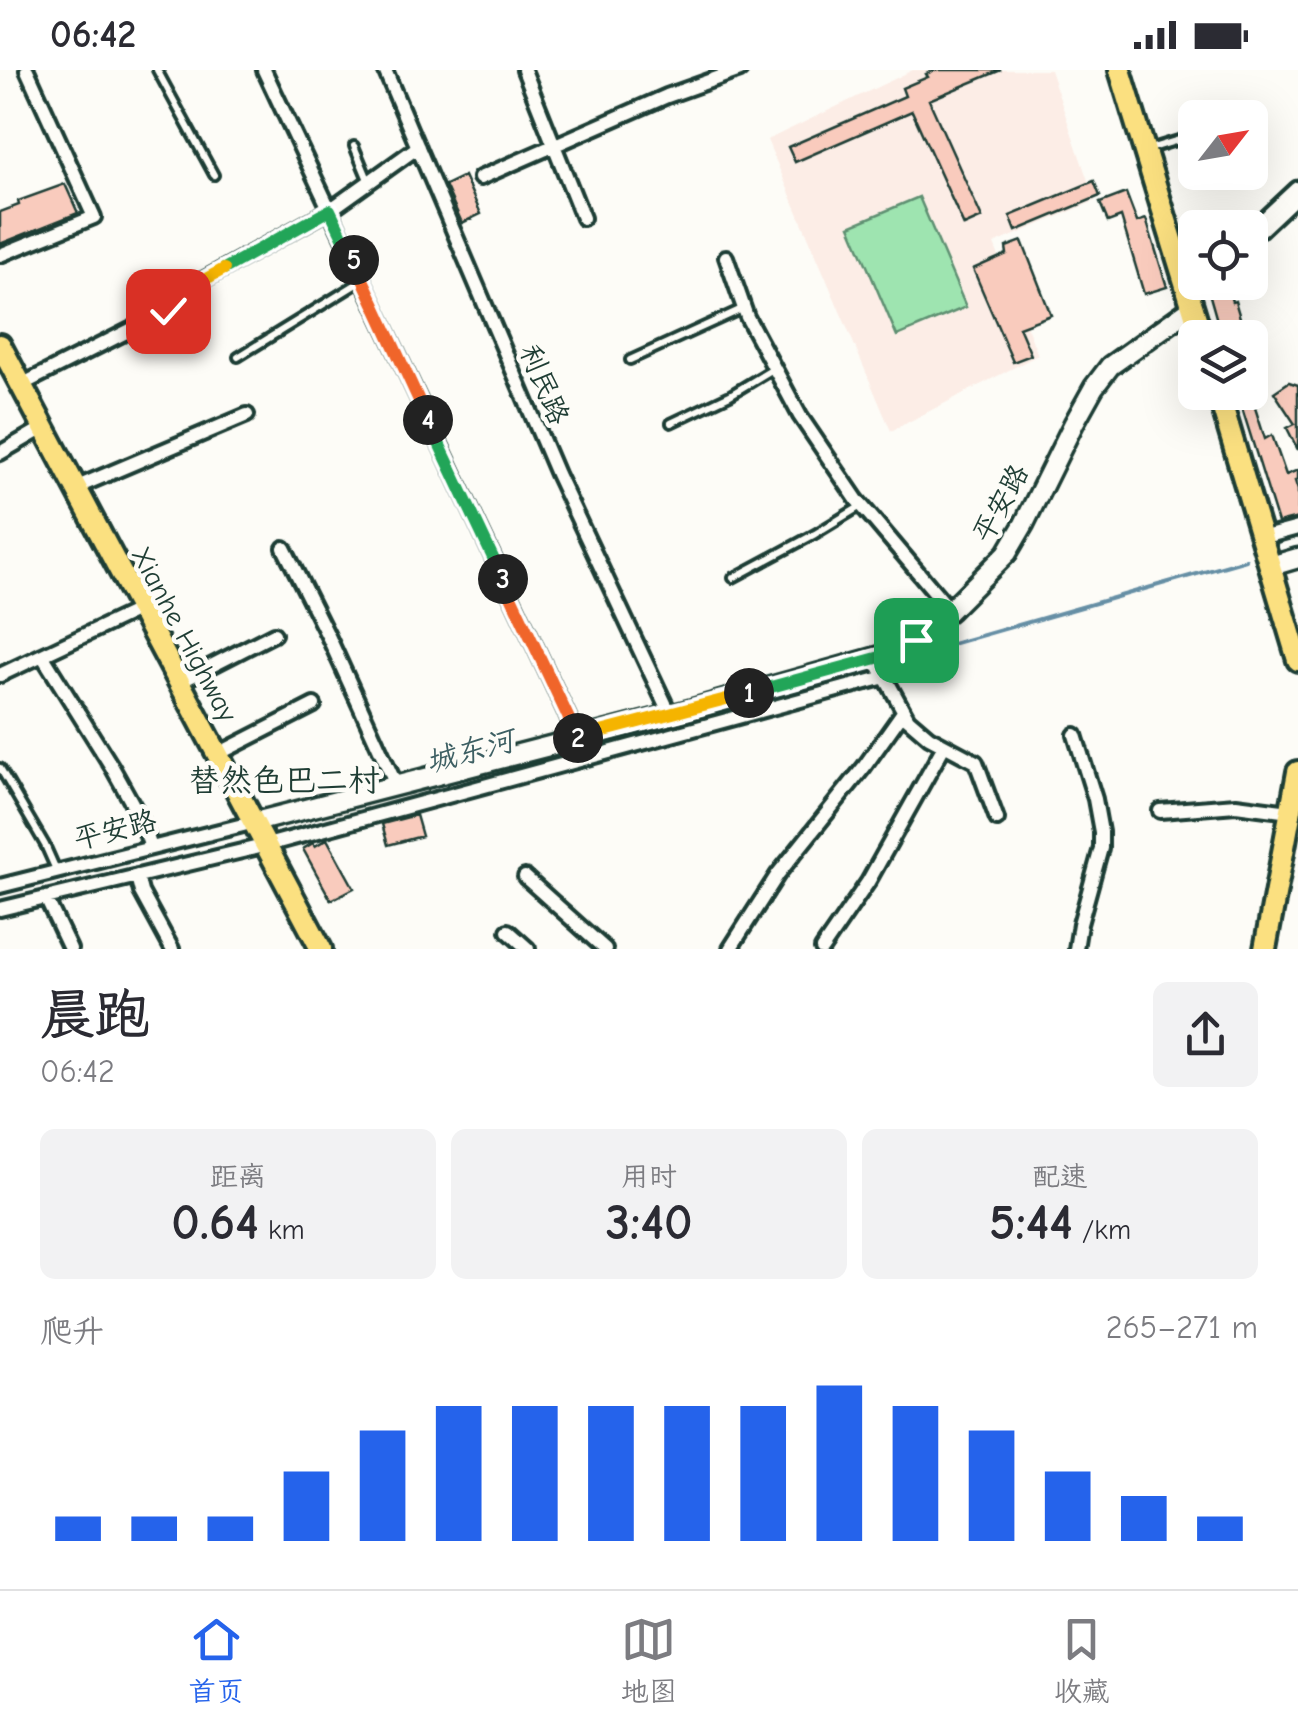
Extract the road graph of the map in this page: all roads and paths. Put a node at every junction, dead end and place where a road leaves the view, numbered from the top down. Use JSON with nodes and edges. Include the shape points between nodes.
{"nodes":[{"id":1,"x":27,"y":70,"type":"edge"},
{"id":2,"x":156,"y":70,"type":"edge"},
{"id":3,"x":264,"y":70,"type":"edge"},
{"id":4,"x":385,"y":70,"type":"edge"},
{"id":5,"x":524,"y":70,"type":"edge"},
{"id":6,"x":740,"y":70,"type":"edge"},
{"id":7,"x":1120,"y":70,"type":"edge"},
{"id":8,"x":1178,"y":140,"type":"edge"},
{"id":9,"x":553,"y":145,"type":"junction"},
{"id":10,"x":354,"y":146,"type":"dead end"},
{"id":11,"x":418,"y":147,"type":"junction"},
{"id":12,"x":1145,"y":150,"type":"junction"},
{"id":13,"x":214,"y":175,"type":"dead end"},
{"id":14,"x":480,"y":178,"type":"dead end"},
{"id":15,"x":369,"y":182,"type":"junction"},
{"id":16,"x":1298,"y":191,"type":"edge"},
{"id":17,"x":330,"y":210,"type":"junction"},
{"id":18,"x":583,"y":218,"type":"dead end"},
{"id":19,"x":1268,"y":219,"type":"edge"},
{"id":20,"x":1178,"y":245,"type":"edge"},
{"id":21,"x":0,"y":255,"type":"edge"},
{"id":22,"x":726,"y":257,"type":"dead end"},
{"id":23,"x":363,"y":280,"type":"junction"},
{"id":24,"x":1192,"y":300,"type":"edge"},
{"id":25,"x":744,"y":308,"type":"junction"},
{"id":26,"x":1193,"y":308,"type":"junction"},
{"id":27,"x":1197,"y":320,"type":"edge"},
{"id":28,"x":0,"y":345,"type":"edge"},
{"id":29,"x":238,"y":358,"type":"dead end"},
{"id":30,"x":630,"y":360,"type":"dead end"},
{"id":31,"x":774,"y":368,"type":"junction"},
{"id":32,"x":21,"y":385,"type":"junction"},
{"id":33,"x":1223,"y":410,"type":"edge"},
{"id":34,"x":247,"y":415,"type":"dead end"},
{"id":35,"x":670,"y":423,"type":"dead end"},
{"id":36,"x":43,"y":428,"type":"junction"},
{"id":37,"x":0,"y":452,"type":"edge"},
{"id":38,"x":75,"y":488,"type":"junction"},
{"id":39,"x":862,"y":506,"type":"junction"},
{"id":40,"x":1298,"y":528,"type":"edge"},
{"id":41,"x":1262,"y":538,"type":"junction"},
{"id":42,"x":284,"y":548,"type":"dead end"},
{"id":43,"x":1298,"y":558,"type":"edge"},
{"id":44,"x":1271,"y":566,"type":"junction"},
{"id":45,"x":733,"y":578,"type":"dead end"},
{"id":46,"x":140,"y":609,"type":"junction"},
{"id":47,"x":950,"y":610,"type":"junction"},
{"id":48,"x":274,"y":634,"type":"dead end"},
{"id":49,"x":42,"y":655,"type":"junction"},
{"id":50,"x":1298,"y":660,"type":"edge"},
{"id":51,"x":880,"y":667,"type":"junction"},
{"id":52,"x":0,"y":676,"type":"edge"},
{"id":53,"x":180,"y":682,"type":"junction"},
{"id":54,"x":314,"y":704,"type":"dead end"},
{"id":55,"x":903,"y":712,"type":"junction"},
{"id":56,"x":670,"y":714,"type":"junction"},
{"id":57,"x":1075,"y":735,"type":"dead end"},
{"id":58,"x":578,"y":738,"type":"junction"},
{"id":59,"x":944,"y":746,"type":"junction"},
{"id":60,"x":218,"y":754,"type":"junction"},
{"id":61,"x":0,"y":768,"type":"edge"},
{"id":62,"x":1297,"y":782,"type":"edge"},
{"id":63,"x":396,"y":786,"type":"junction"},
{"id":64,"x":1160,"y":811,"type":"dead end"},
{"id":65,"x":1290,"y":812,"type":"junction"},
{"id":66,"x":998,"y":819,"type":"dead end"},
{"id":67,"x":255,"y":822,"type":"junction"},
{"id":68,"x":267,"y":845,"type":"junction"},
{"id":69,"x":151,"y":848,"type":"junction"},
{"id":70,"x":57,"y":872,"type":"junction"},
{"id":71,"x":137,"y":876,"type":"junction"},
{"id":72,"x":525,"y":877,"type":"dead end"},
{"id":73,"x":0,"y":886,"type":"edge"},
{"id":74,"x":46,"y":898,"type":"junction"},
{"id":75,"x":0,"y":908,"type":"edge"},
{"id":76,"x":508,"y":931,"type":"dead end"},
{"id":77,"x":70,"y":949,"type":"edge"},
{"id":78,"x":172,"y":949,"type":"edge"},
{"id":79,"x":321,"y":949,"type":"edge"},
{"id":80,"x":528,"y":949,"type":"edge"},
{"id":81,"x":605,"y":949,"type":"edge"},
{"id":82,"x":730,"y":949,"type":"edge"},
{"id":83,"x":822,"y":949,"type":"edge"},
{"id":84,"x":1076,"y":949,"type":"edge"},
{"id":85,"x":1265,"y":949,"type":"edge"}],
"edges":[{"from":1,"to":21,"type":"street","via":[[94,217]]},
{"from":2,"to":13,"type":"lane"},
{"from":3,"to":17,"type":"street"},
{"from":4,"to":11,"type":"street","name":"利民路"},
{"from":5,"to":9,"type":"street"},
{"from":6,"to":9,"type":"street"},
{"from":7,"to":12,"type":"main road"},
{"from":8,"to":12,"type":"lane"},
{"from":9,"to":14,"type":"street"},
{"from":9,"to":18,"type":"street"},
{"from":10,"to":15,"type":"lane"},
{"from":11,"to":15,"type":"street"},
{"from":11,"to":56,"type":"street","name":"利民路","via":[[549,457]]},
{"from":12,"to":20,"type":"main road"},
{"from":15,"to":17,"type":"street"},
{"from":16,"to":19,"type":"street"},
{"from":17,"to":23,"type":"street"},
{"from":17,"to":32,"type":"street","via":[[204,280],[192,302]]},
{"from":22,"to":25,"type":"street"},
{"from":23,"to":29,"type":"lane"},
{"from":23,"to":58,"type":"street"},
{"from":24,"to":26,"type":"main road"},
{"from":25,"to":30,"type":"lane"},
{"from":25,"to":31,"type":"street"},
{"from":26,"to":27,"type":"main road"},
{"from":26,"to":47,"type":"street","name":"平安路","via":[[1104,373],[1016,540]]},
{"from":28,"to":32,"type":"main road","name":"Xianhe Highway"},
{"from":31,"to":35,"type":"lane"},
{"from":31,"to":39,"type":"street"},
{"from":32,"to":36,"type":"main road","name":"Xianhe Highway"},
{"from":33,"to":41,"type":"main road"},
{"from":34,"to":38,"type":"street"},
{"from":36,"to":37,"type":"street"},
{"from":36,"to":38,"type":"main road","name":"Xianhe Highway"},
{"from":38,"to":46,"type":"main road","name":"Xianhe Highway"},
{"from":39,"to":45,"type":"lane"},
{"from":39,"to":47,"type":"street"},
{"from":40,"to":41,"type":"street"},
{"from":41,"to":44,"type":"main road"},
{"from":42,"to":63,"type":"street"},
{"from":43,"to":44,"type":"street"},
{"from":44,"to":50,"type":"main road"},
{"from":46,"to":49,"type":"street"},
{"from":46,"to":53,"type":"main road","name":"Xianhe Highway"},
{"from":47,"to":51,"type":"street","name":"平安路"},
{"from":48,"to":53,"type":"street"},
{"from":49,"to":52,"type":"street"},
{"from":49,"to":69,"type":"street","via":[[112,767]]},
{"from":51,"to":55,"type":"street"},
{"from":51,"to":56,"type":"street","name":"平安路"},
{"from":51,"to":68,"type":"street"},
{"from":53,"to":60,"type":"main road","name":"Xianhe Highway"},
{"from":54,"to":60,"type":"street"},
{"from":55,"to":59,"type":"street"},
{"from":55,"to":82,"type":"street","via":[[778,874]]},
{"from":56,"to":58,"type":"street","name":"平安路"},
{"from":57,"to":84,"type":"street","via":[[1100,832]]},
{"from":58,"to":63,"type":"street","name":"平安路"},
{"from":59,"to":66,"type":"street","via":[[976,762]]},
{"from":59,"to":83,"type":"street"},
{"from":60,"to":67,"type":"main road","name":"Xianhe Highway"},
{"from":61,"to":70,"type":"lane"},
{"from":62,"to":65,"type":"main road"},
{"from":63,"to":67,"type":"street","name":"平安路"},
{"from":64,"to":65,"type":"street","via":[[1236,804]]},
{"from":65,"to":85,"type":"main road"},
{"from":67,"to":68,"type":"main road","name":"Xianhe Highway"},
{"from":67,"to":69,"type":"street","name":"平安路"},
{"from":68,"to":71,"type":"street"},
{"from":68,"to":79,"type":"main road","name":"Xianhe Highway"},
{"from":69,"to":70,"type":"street","name":"平安路"},
{"from":70,"to":73,"type":"street","name":"平安路"},
{"from":71,"to":74,"type":"street"},
{"from":71,"to":78,"type":"street"},
{"from":72,"to":81,"type":"street"},
{"from":74,"to":75,"type":"street"},
{"from":74,"to":77,"type":"street"},
{"from":76,"to":80,"type":"street"}]}
